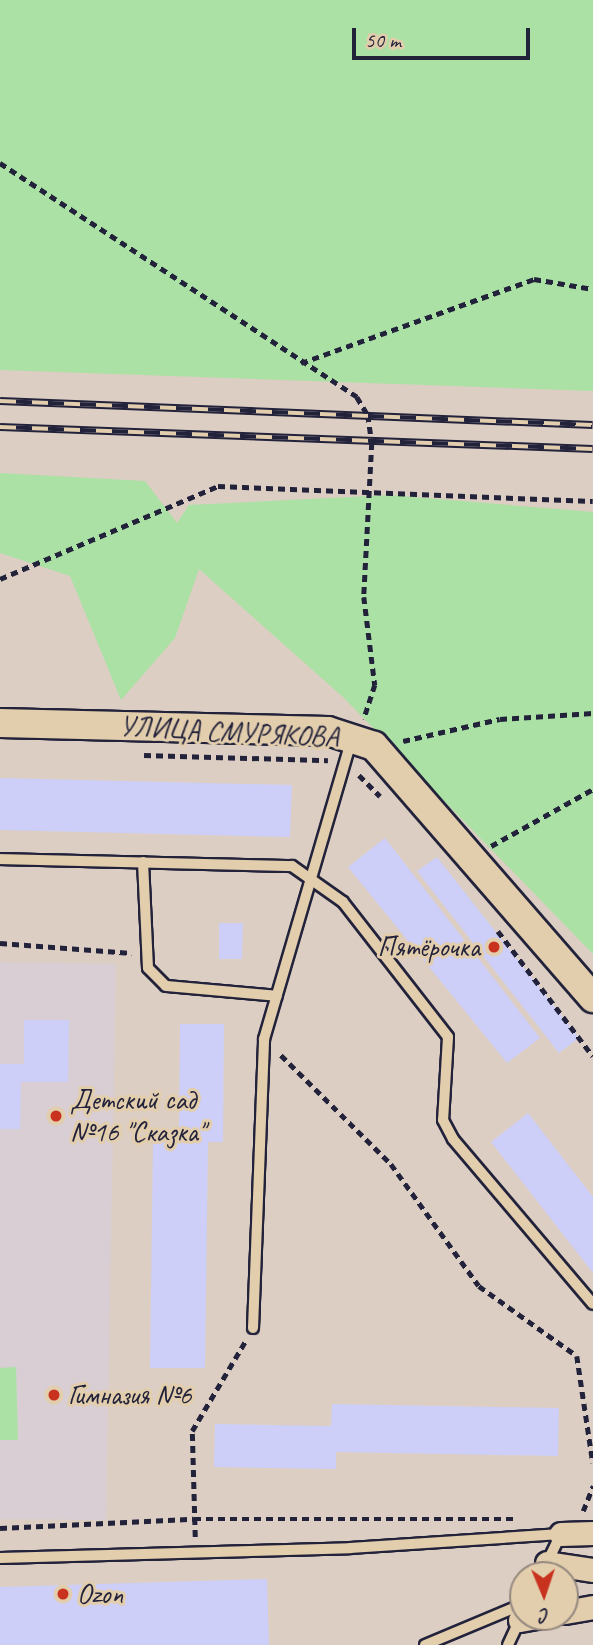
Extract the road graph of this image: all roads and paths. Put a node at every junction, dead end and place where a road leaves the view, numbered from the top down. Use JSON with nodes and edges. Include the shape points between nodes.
{"nodes":[{"id":1,"x":0,"y":163,"type":"edge"},
{"id":2,"x":593,"y":289,"type":"edge"},
{"id":3,"x":300,"y":363,"type":"junction"},
{"id":4,"x":366,"y":490,"type":"junction"},
{"id":5,"x":593,"y":501,"type":"edge"},
{"id":6,"x":0,"y":579,"type":"edge"},
{"id":7,"x":593,"y":713,"type":"edge"},
{"id":8,"x":0,"y":723,"type":"edge"},
{"id":9,"x":361,"y":741,"type":"junction"},
{"id":10,"x":593,"y":789,"type":"edge"},
{"id":11,"x":488,"y":848,"type":"dead end"},
{"id":12,"x":0,"y":859,"type":"edge"},
{"id":13,"x":143,"y":862,"type":"junction"},
{"id":14,"x":312,"y":879,"type":"junction"},
{"id":15,"x":0,"y":943,"type":"edge"},
{"id":16,"x":147,"y":954,"type":"junction"},
{"id":17,"x":277,"y":996,"type":"junction"},
{"id":18,"x":593,"y":998,"type":"edge"},
{"id":19,"x":264,"y":1039,"type":"junction"},
{"id":20,"x":593,"y":1304,"type":"edge"},
{"id":21,"x":253,"y":1328,"type":"joint"},
{"id":22,"x":593,"y":1464,"type":"edge"},
{"id":23,"x":194,"y":1519,"type":"junction"},
{"id":24,"x":518,"y":1521,"type":"dead end"},
{"id":25,"x":0,"y":1528,"type":"edge"},
{"id":26,"x":593,"y":1533,"type":"edge"},
{"id":27,"x":561,"y":1534,"type":"junction"},
{"id":28,"x":195,"y":1552,"type":"junction"},
{"id":29,"x":0,"y":1558,"type":"edge"},
{"id":30,"x":548,"y":1561,"type":"edge"},
{"id":31,"x":509,"y":1618,"type":"edge"},
{"id":32,"x":425,"y":1645,"type":"edge"}],
"edges":[{"from":1,"to":3,"type":"path"},
{"from":2,"to":3,"type":"path","via":[[534,278]]},
{"from":3,"to":4,"type":"path","via":[[357,397],[368,415],[372,443]]},
{"from":4,"to":5,"type":"path"},
{"from":4,"to":6,"type":"path","via":[[218,486]]},
{"from":4,"to":9,"type":"path","via":[[364,597],[375,685]]},
{"from":7,"to":9,"type":"path","via":[[500,719]]},
{"from":8,"to":9,"type":"street","name":"УЛИЦА СМУРЯКОВА","via":[[328,731]]},
{"from":9,"to":14,"type":"lane"},
{"from":9,"to":18,"type":"street","name":"УЛИЦА СМУРЯКОВА"},
{"from":10,"to":11,"type":"path"},
{"from":12,"to":13,"type":"lane"},
{"from":13,"to":14,"type":"lane","via":[[292,866]]},
{"from":13,"to":16,"type":"lane"},
{"from":14,"to":17,"type":"lane"},
{"from":14,"to":20,"type":"lane","via":[[343,902],[448,1037],[443,1120],[453,1139]]},
{"from":15,"to":16,"type":"path"},
{"from":16,"to":17,"type":"lane","via":[[148,968],[166,985]]},
{"from":17,"to":19,"type":"lane"},
{"from":19,"to":21,"type":"lane"},
{"from":19,"to":22,"type":"path","via":[[391,1164],[479,1286],[578,1356]]},
{"from":21,"to":23,"type":"path","via":[[192,1431]]},
{"from":23,"to":24,"type":"path"},
{"from":23,"to":25,"type":"path"},
{"from":23,"to":28,"type":"path"},
{"from":26,"to":27,"type":"street"},
{"from":27,"to":28,"type":"lane","via":[[351,1548]]},
{"from":27,"to":30,"type":"lane"},
{"from":28,"to":29,"type":"lane"},
{"from":31,"to":32,"type":"lane"}]}
